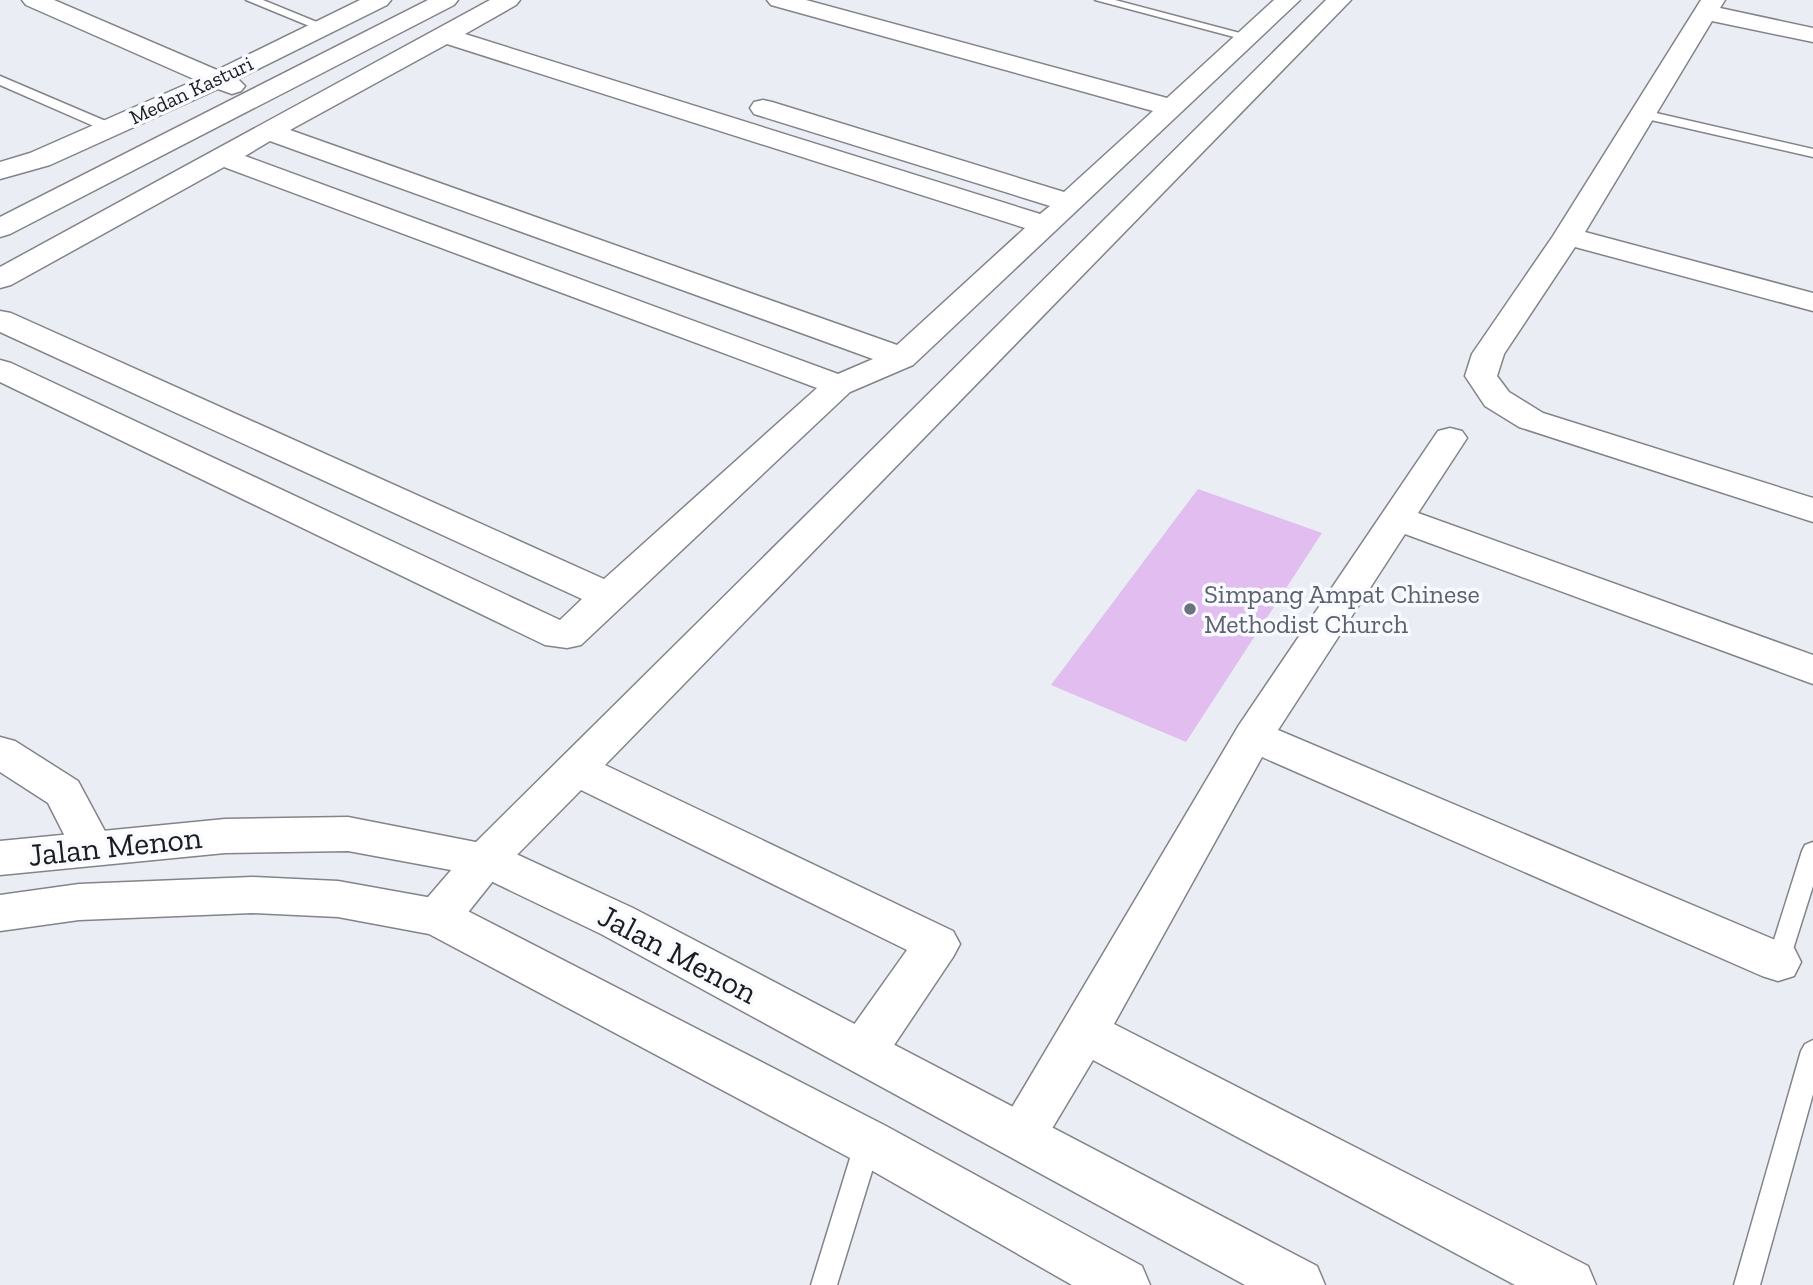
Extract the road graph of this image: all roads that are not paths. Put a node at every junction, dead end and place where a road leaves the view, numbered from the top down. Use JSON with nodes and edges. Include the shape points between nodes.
{"nodes":[{"id":1,"x":34,"y":0,"type":"edge"},
{"id":2,"x":251,"y":0,"type":"edge"},
{"id":3,"x":379,"y":0,"type":"edge"},
{"id":4,"x":446,"y":0,"type":"edge"},
{"id":5,"x":508,"y":0,"type":"edge"},
{"id":6,"x":779,"y":0,"type":"edge"},
{"id":7,"x":1101,"y":0,"type":"edge"},
{"id":8,"x":1289,"y":0,"type":"edge"},
{"id":9,"x":1339,"y":0,"type":"edge"},
{"id":10,"x":1709,"y":6,"type":"edge"},
{"id":11,"x":474,"y":19,"type":"junction"},
{"id":12,"x":323,"y":27,"type":"junction"},
{"id":13,"x":444,"y":35,"type":"junction"},
{"id":14,"x":1813,"y":35,"type":"edge"},
{"id":15,"x":1249,"y":37,"type":"junction"},
{"id":16,"x":580,"y":52,"type":"dead end"},
{"id":17,"x":0,"y":80,"type":"edge"},
{"id":18,"x":217,"y":80,"type":"junction"},
{"id":19,"x":1166,"y":81,"type":"dead end"},
{"id":20,"x":1193,"y":88,"type":"junction"},
{"id":21,"x":259,"y":96,"type":"junction"},
{"id":22,"x":738,"y":101,"type":"dead end"},
{"id":23,"x":1172,"y":108,"type":"junction"},
{"id":24,"x":1643,"y":114,"type":"junction"},
{"id":25,"x":110,"y":128,"type":"junction"},
{"id":26,"x":269,"y":132,"type":"junction"},
{"id":27,"x":1142,"y":137,"type":"junction"},
{"id":28,"x":1189,"y":151,"type":"junction"},
{"id":29,"x":1813,"y":153,"type":"edge"},
{"id":30,"x":223,"y":157,"type":"junction"},
{"id":31,"x":1109,"y":167,"type":"junction"},
{"id":32,"x":0,"y":171,"type":"edge"},
{"id":33,"x":1158,"y":181,"type":"junction"},
{"id":34,"x":1070,"y":203,"type":"junction"},
{"id":35,"x":1045,"y":225,"type":"junction"},
{"id":36,"x":0,"y":228,"type":"edge"},
{"id":37,"x":1568,"y":236,"type":"junction"},
{"id":38,"x":0,"y":279,"type":"edge"},
{"id":39,"x":1813,"y":302,"type":"edge"},
{"id":40,"x":0,"y":320,"type":"edge"},
{"id":41,"x":902,"y":358,"type":"junction"},
{"id":42,"x":0,"y":370,"type":"edge"},
{"id":43,"x":839,"y":385,"type":"junction"},
{"id":44,"x":1450,"y":438,"type":"dead end"},
{"id":45,"x":1813,"y":510,"type":"edge"},
{"id":46,"x":1397,"y":518,"type":"junction"},
{"id":47,"x":610,"y":597,"type":"junction"},
{"id":48,"x":1813,"y":670,"type":"edge"},
{"id":49,"x":1253,"y":736,"type":"junction"},
{"id":50,"x":0,"y":752,"type":"edge"},
{"id":51,"x":575,"y":769,"type":"junction"},
{"id":52,"x":92,"y":849,"type":"junction"},
{"id":53,"x":1813,"y":851,"type":"edge"},
{"id":54,"x":0,"y":858,"type":"edge"},
{"id":55,"x":486,"y":859,"type":"junction"},
{"id":56,"x":0,"y":913,"type":"edge"},
{"id":57,"x":438,"y":917,"type":"junction"},
{"id":58,"x":1778,"y":962,"type":"joint"},
{"id":59,"x":1084,"y":1032,"type":"junction"},
{"id":60,"x":863,"y":1051,"type":"junction"},
{"id":61,"x":1813,"y":1051,"type":"edge"},
{"id":62,"x":1020,"y":1136,"type":"junction"},
{"id":63,"x":868,"y":1142,"type":"junction"},
{"id":64,"x":824,"y":1285,"type":"edge"},
{"id":65,"x":1123,"y":1285,"type":"edge"},
{"id":66,"x":1298,"y":1285,"type":"edge"},
{"id":67,"x":1569,"y":1285,"type":"edge"},
{"id":68,"x":1747,"y":1285,"type":"edge"}],
"edges":[{"from":1,"to":18,"type":"street"},
{"from":2,"to":12,"type":"lane"},
{"from":3,"to":12,"type":"street","name":"Medan Kasturi"},
{"from":4,"to":21,"type":"street"},
{"from":5,"to":11,"type":"street"},
{"from":6,"to":23,"type":"street"},
{"from":7,"to":15,"type":"lane"},
{"from":8,"to":15,"type":"street"},
{"from":9,"to":28,"type":"street"},
{"from":10,"to":14,"type":"street"},
{"from":10,"to":24,"type":"street"},
{"from":11,"to":13,"type":"street"},
{"from":11,"to":16,"type":"street"},
{"from":12,"to":18,"type":"street","name":"Medan Kasturi"},
{"from":13,"to":26,"type":"street"},
{"from":13,"to":35,"type":"street"},
{"from":15,"to":20,"type":"street"},
{"from":17,"to":25,"type":"lane"},
{"from":18,"to":21,"type":"street"},
{"from":18,"to":25,"type":"street","name":"Medan Kasturi"},
{"from":19,"to":20,"type":"street"},
{"from":20,"to":23,"type":"street"},
{"from":21,"to":36,"type":"street"},
{"from":22,"to":34,"type":"street"},
{"from":23,"to":27,"type":"street"},
{"from":24,"to":29,"type":"lane"},
{"from":24,"to":37,"type":"street"},
{"from":25,"to":32,"type":"street","name":"Medan Kasturi"},
{"from":26,"to":30,"type":"street"},
{"from":26,"to":41,"type":"street"},
{"from":27,"to":28,"type":"street"},
{"from":27,"to":31,"type":"street"},
{"from":28,"to":33,"type":"street"},
{"from":30,"to":38,"type":"street"},
{"from":30,"to":43,"type":"street"},
{"from":31,"to":33,"type":"street"},
{"from":31,"to":34,"type":"street"},
{"from":33,"to":51,"type":"street"},
{"from":34,"to":35,"type":"street"},
{"from":35,"to":41,"type":"street"},
{"from":37,"to":39,"type":"street"},
{"from":37,"to":45,"type":"street","via":[[1488,354],[1481,376],[1497,399],[1531,420]]},
{"from":40,"to":47,"type":"street"},
{"from":41,"to":43,"type":"street"},
{"from":42,"to":47,"type":"street","via":[[559,635],[570,633]]},
{"from":43,"to":47,"type":"street"},
{"from":44,"to":46,"type":"street"},
{"from":46,"to":48,"type":"street"},
{"from":46,"to":49,"type":"street"},
{"from":49,"to":58,"type":"street"},
{"from":49,"to":59,"type":"street"},
{"from":50,"to":52,"type":"street","via":[[63,792]]},
{"from":51,"to":55,"type":"street"},
{"from":51,"to":60,"type":"street","via":[[937,944]]},
{"from":52,"to":54,"type":"street","name":"Jalan Menon"},
{"from":52,"to":55,"type":"street","name":"Jalan Menon","via":[[225,836],[348,834]]},
{"from":53,"to":58,"type":"lane"},
{"from":55,"to":57,"type":"street"},
{"from":55,"to":60,"type":"street","name":"Jalan Menon","via":[[617,921]]},
{"from":56,"to":57,"type":"street","name":"Jalan Menon","via":[[79,902],[252,895],[338,899]]},
{"from":57,"to":63,"type":"street","name":"Jalan Menon"},
{"from":59,"to":62,"type":"street"},
{"from":59,"to":67,"type":"street"},
{"from":60,"to":62,"type":"street","name":"Jalan Menon"},
{"from":61,"to":68,"type":"lane"},
{"from":62,"to":66,"type":"street","name":"Jalan Menon"},
{"from":63,"to":64,"type":"lane"},
{"from":63,"to":65,"type":"street","name":"Jalan Menon"}]}
